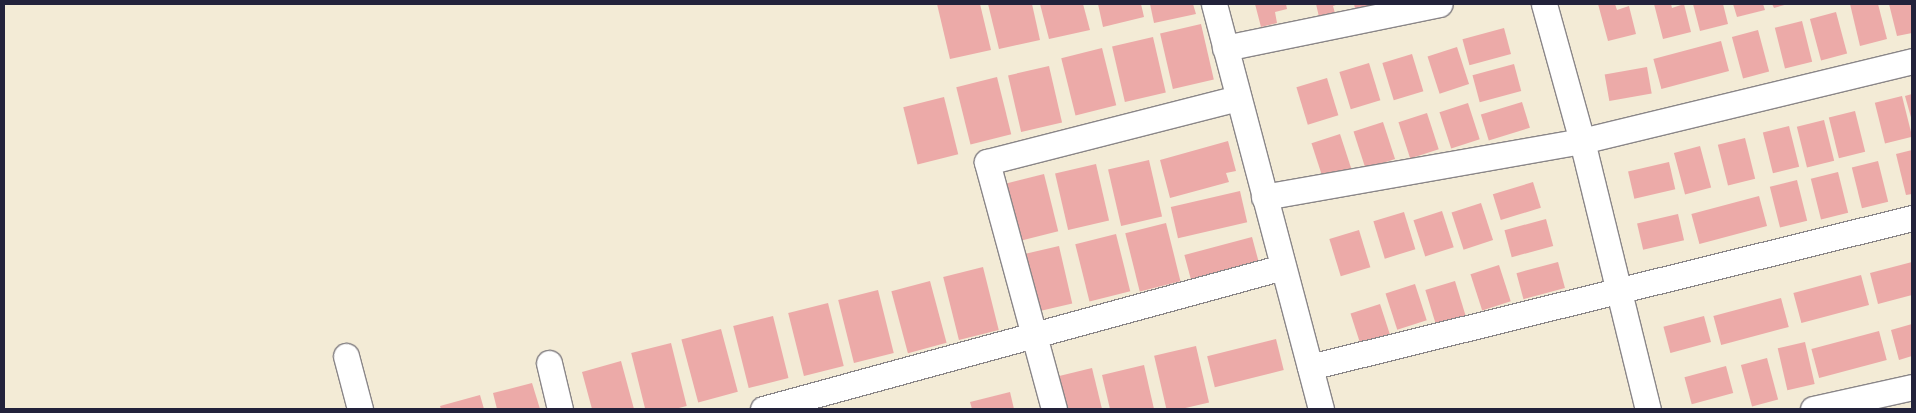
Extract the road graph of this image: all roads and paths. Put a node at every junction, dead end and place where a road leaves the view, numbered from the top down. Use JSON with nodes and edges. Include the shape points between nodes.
{"nodes":[{"id":1,"x":1214,"y":4,"type":"edge"},
{"id":2,"x":1440,"y":4,"type":"edge"},
{"id":3,"x":1544,"y":4,"type":"edge"},
{"id":4,"x":1225,"y":48,"type":"junction"},
{"id":5,"x":1912,"y":61,"type":"edge"},
{"id":6,"x":1238,"y":98,"type":"junction"},
{"id":7,"x":1582,"y":141,"type":"junction"},
{"id":8,"x":1264,"y":197,"type":"junction"},
{"id":9,"x":1912,"y":218,"type":"edge"},
{"id":10,"x":1283,"y":267,"type":"junction"},
{"id":11,"x":1617,"y":291,"type":"junction"},
{"id":12,"x":1034,"y":335,"type":"junction"},
{"id":13,"x":346,"y":356,"type":"dead end"},
{"id":14,"x":549,"y":362,"type":"dead end"},
{"id":15,"x":1310,"y":367,"type":"junction"},
{"id":16,"x":1912,"y":387,"type":"edge"},
{"id":17,"x":360,"y":409,"type":"edge"},
{"id":18,"x":560,"y":409,"type":"edge"},
{"id":19,"x":763,"y":409,"type":"edge"},
{"id":20,"x":1054,"y":409,"type":"edge"},
{"id":21,"x":1321,"y":409,"type":"edge"},
{"id":22,"x":1648,"y":409,"type":"edge"},
{"id":23,"x":1813,"y":409,"type":"edge"}],
"edges":[{"from":1,"to":4,"type":"street"},
{"from":2,"to":4,"type":"street"},
{"from":3,"to":7,"type":"street"},
{"from":4,"to":6,"type":"street"},
{"from":5,"to":7,"type":"street"},
{"from":6,"to":8,"type":"street"},
{"from":6,"to":12,"type":"street","via":[[987,162]]},
{"from":7,"to":8,"type":"street"},
{"from":7,"to":11,"type":"street"},
{"from":8,"to":10,"type":"street"},
{"from":9,"to":11,"type":"street"},
{"from":10,"to":12,"type":"street"},
{"from":10,"to":15,"type":"street"},
{"from":11,"to":15,"type":"street"},
{"from":11,"to":22,"type":"street"},
{"from":12,"to":19,"type":"street"},
{"from":12,"to":20,"type":"street"},
{"from":13,"to":17,"type":"street"},
{"from":14,"to":18,"type":"street"},
{"from":15,"to":21,"type":"street"},
{"from":16,"to":23,"type":"street"}]}
